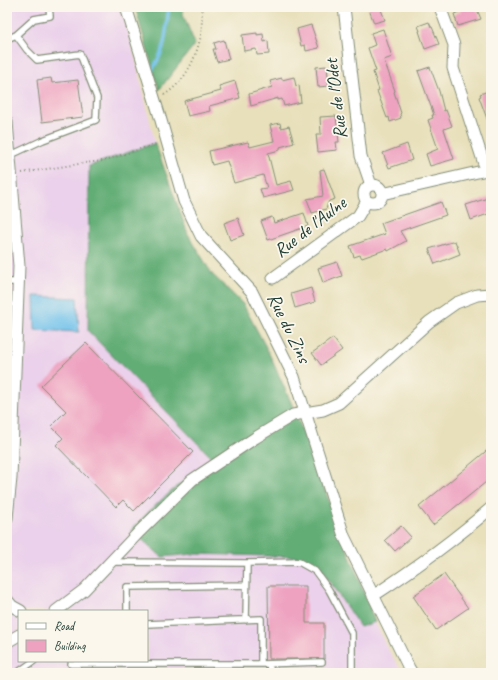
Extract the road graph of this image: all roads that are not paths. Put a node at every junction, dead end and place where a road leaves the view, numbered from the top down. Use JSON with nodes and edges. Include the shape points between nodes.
{"nodes":[{"id":1,"x":49,"y":7,"type":"edge"},
{"id":2,"x":126,"y":7,"type":"edge"},
{"id":3,"x":344,"y":7,"type":"edge"},
{"id":4,"x":440,"y":7,"type":"edge"},
{"id":5,"x":16,"y":35,"type":"junction"},
{"id":6,"x":7,"y":39,"type":"edge"},
{"id":7,"x":7,"y":122,"type":"edge"},
{"id":8,"x":11,"y":155,"type":"junction"},
{"id":9,"x":488,"y":169,"type":"edge"},
{"id":10,"x":371,"y":185,"type":"junction"},
{"id":11,"x":382,"y":194,"type":"junction"},
{"id":12,"x":367,"y":201,"type":"junction"},
{"id":13,"x":273,"y":278,"type":"dead end"},
{"id":14,"x":7,"y":282,"type":"edge"},
{"id":15,"x":18,"y":282,"type":"junction"},
{"id":16,"x":491,"y":294,"type":"edge"},
{"id":17,"x":305,"y":412,"type":"junction"},
{"id":18,"x":10,"y":422,"type":"edge"},
{"id":19,"x":491,"y":508,"type":"edge"},
{"id":20,"x":7,"y":518,"type":"edge"},
{"id":21,"x":110,"y":562,"type":"junction"},
{"id":22,"x":247,"y":563,"type":"junction"},
{"id":23,"x":246,"y":585,"type":"junction"},
{"id":24,"x":373,"y":596,"type":"junction"},
{"id":25,"x":7,"y":600,"type":"edge"},
{"id":26,"x":19,"y":610,"type":"edge"},
{"id":27,"x":57,"y":610,"type":"edge"},
{"id":28,"x":127,"y":610,"type":"edge"},
{"id":29,"x":246,"y":620,"type":"junction"},
{"id":30,"x":148,"y":624,"type":"edge"},
{"id":31,"x":33,"y":662,"type":"edge"},
{"id":32,"x":322,"y":662,"type":"dead end"},
{"id":33,"x":127,"y":663,"type":"edge"},
{"id":34,"x":71,"y":664,"type":"dead end"},
{"id":35,"x":261,"y":664,"type":"junction"},
{"id":36,"x":269,"y":664,"type":"junction"},
{"id":37,"x":17,"y":673,"type":"edge"},
{"id":38,"x":271,"y":673,"type":"edge"},
{"id":39,"x":352,"y":673,"type":"edge"},
{"id":40,"x":412,"y":673,"type":"edge"}],
"edges":[{"from":1,"to":5,"type":"lane","via":[[50,16],[34,19]]},
{"from":2,"to":17,"type":"street","name":"Rue du Zins","via":[[184,201],[201,236],[252,292],[294,377]]},
{"from":3,"to":10,"type":"street","name":"Rue de l'Odet","via":[[361,156]]},
{"from":4,"to":9,"type":"street","via":[[454,45],[453,68]]},
{"from":5,"to":6,"type":"lane"},
{"from":5,"to":8,"type":"lane","via":[[37,60],[80,54],[97,98],[96,120]]},
{"from":7,"to":8,"type":"street"},
{"from":8,"to":15,"type":"street"},
{"from":9,"to":11,"type":"street","name":"Rue de l'Aulne"},
{"from":10,"to":11,"type":"street","via":[[378,186]]},
{"from":10,"to":12,"type":"street","name":"Rue de l'Aulne","via":[[363,193]]},
{"from":11,"to":12,"type":"street","name":"Rue de l'Aulne","via":[[378,201]]},
{"from":12,"to":13,"type":"street","name":"Rue de l'Aulne","via":[[358,216]]},
{"from":14,"to":15,"type":"lane"},
{"from":15,"to":18,"type":"street"},
{"from":16,"to":17,"type":"street","via":[[477,295],[456,303],[429,322],[339,403],[323,410]]},
{"from":17,"to":21,"type":"street","via":[[293,415],[192,480]]},
{"from":17,"to":24,"type":"street","name":"Rue du Zins","via":[[344,536]]},
{"from":18,"to":20,"type":"street","via":[[11,478]]},
{"from":19,"to":24,"type":"street","via":[[466,530]]},
{"from":21,"to":22,"type":"lane"},
{"from":21,"to":27,"type":"street","via":[[84,590]]},
{"from":22,"to":23,"type":"lane"},
{"from":22,"to":39,"type":"lane","via":[[299,562],[315,571],[329,590],[352,633]]},
{"from":23,"to":28,"type":"lane","via":[[127,587]]},
{"from":23,"to":29,"type":"lane"},
{"from":24,"to":40,"type":"street","name":"Rue du Zins"},
{"from":25,"to":26,"type":"street"},
{"from":29,"to":30,"type":"lane"},
{"from":29,"to":35,"type":"lane","via":[[261,619]]},
{"from":31,"to":37,"type":"lane"},
{"from":32,"to":36,"type":"lane"},
{"from":33,"to":34,"type":"lane"},
{"from":33,"to":35,"type":"lane"},
{"from":35,"to":36,"type":"lane"},
{"from":36,"to":38,"type":"lane"}]}
